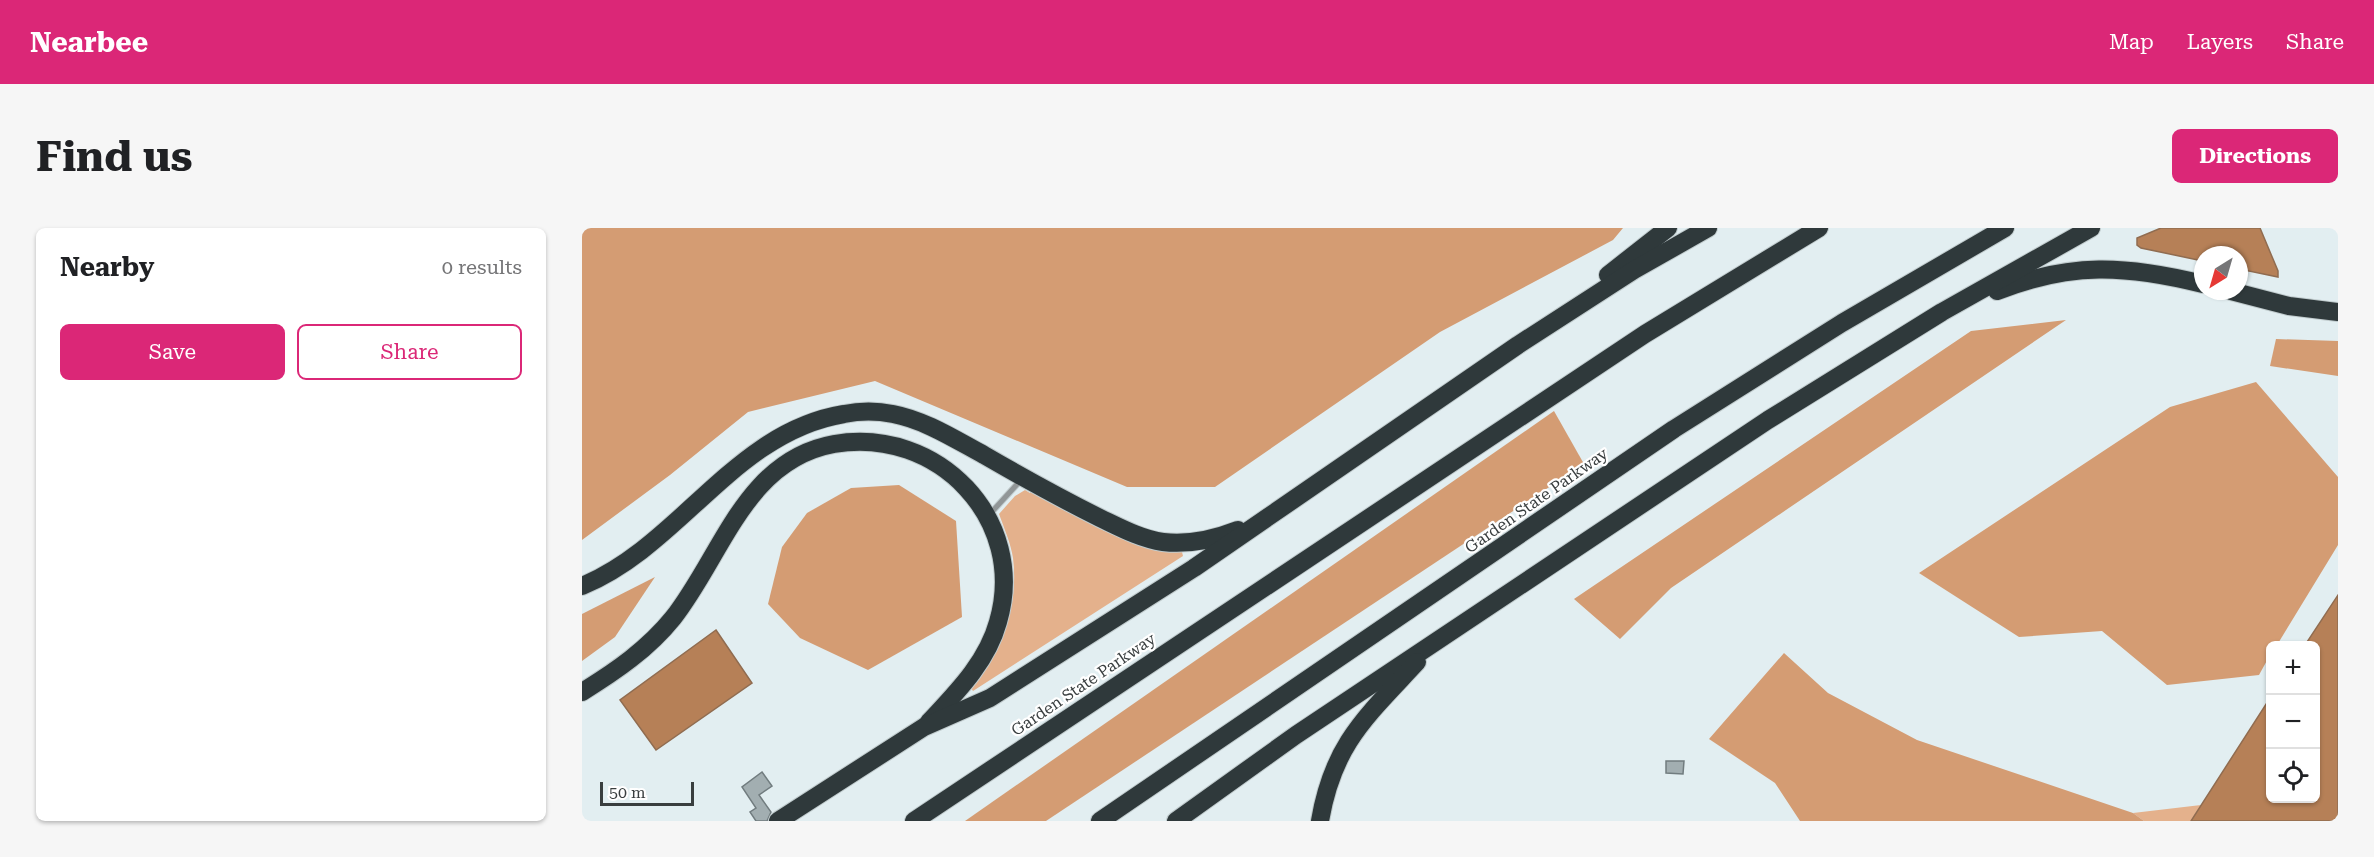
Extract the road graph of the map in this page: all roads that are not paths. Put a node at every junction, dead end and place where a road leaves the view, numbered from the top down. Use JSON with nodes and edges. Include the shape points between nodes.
{"nodes":[{"id":1,"x":1668,"y":228,"type":"edge"},
{"id":2,"x":1708,"y":228,"type":"edge"},
{"id":3,"x":1819,"y":228,"type":"edge"},
{"id":4,"x":2005,"y":228,"type":"edge"},
{"id":5,"x":2091,"y":228,"type":"edge"},
{"id":6,"x":2194,"y":282,"type":"edge"},
{"id":7,"x":2248,"y":295,"type":"edge"},
{"id":8,"x":1942,"y":312,"type":"junction"},
{"id":9,"x":2338,"y":312,"type":"edge"},
{"id":10,"x":1518,"y":345,"type":"junction"},
{"id":11,"x":1024,"y":477,"type":"junction"},
{"id":12,"x":988,"y":517,"type":"junction"},
{"id":13,"x":1263,"y":521,"type":"junction"},
{"id":14,"x":582,"y":586,"type":"edge"},
{"id":15,"x":1438,"y":639,"type":"junction"},
{"id":16,"x":582,"y":692,"type":"edge"},
{"id":17,"x":924,"y":727,"type":"junction"},
{"id":18,"x":778,"y":821,"type":"edge"},
{"id":19,"x":914,"y":821,"type":"edge"},
{"id":20,"x":1100,"y":821,"type":"edge"},
{"id":21,"x":1176,"y":821,"type":"edge"},
{"id":22,"x":1320,"y":821,"type":"edge"}],
"edges":[{"from":1,"to":10,"type":"highway"},
{"from":2,"to":10,"type":"highway","via":[[1634,270]]},
{"from":3,"to":19,"type":"highway","name":"Garden State Parkway","via":[[1636,340]]},
{"from":4,"to":20,"type":"highway","name":"Garden State Parkway","via":[[1842,323],[1674,429]]},
{"from":5,"to":8,"type":"highway"},
{"from":6,"to":8,"type":"highway","via":[[2146,272],[2091,268],[2017,283]]},
{"from":7,"to":9,"type":"highway"},
{"from":8,"to":15,"type":"highway","via":[[1768,420]]},
{"from":10,"to":13,"type":"highway"},
{"from":11,"to":12,"type":"lane"},
{"from":11,"to":13,"type":"highway","via":[[1115,525],[1162,542],[1190,543]]},
{"from":11,"to":14,"type":"highway","via":[[937,430],[894,414],[846,413],[818,419],[759,449],[663,534]]},
{"from":12,"to":16,"type":"highway","via":[[958,480],[910,449],[878,443],[834,444],[803,455],[752,494],[682,604],[656,636],[637,655]]},
{"from":12,"to":17,"type":"highway","via":[[1004,569],[999,622],[981,660]]},
{"from":13,"to":17,"type":"highway","via":[[990,698]]},
{"from":15,"to":21,"type":"highway"},
{"from":15,"to":22,"type":"highway","via":[[1352,735],[1328,782]]},
{"from":17,"to":18,"type":"highway"}]}
